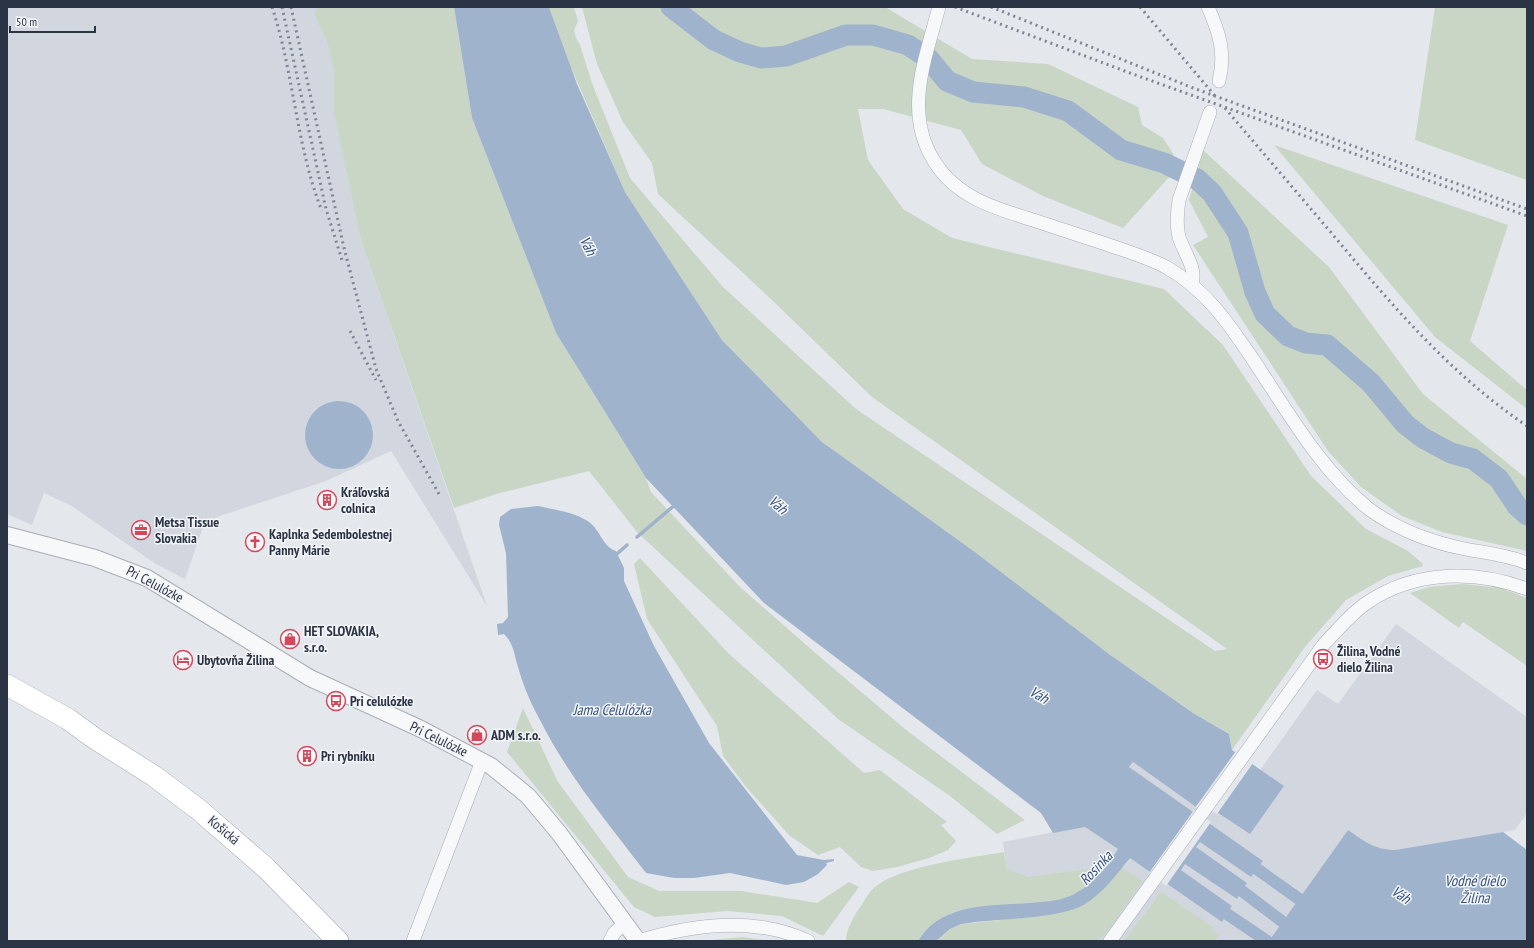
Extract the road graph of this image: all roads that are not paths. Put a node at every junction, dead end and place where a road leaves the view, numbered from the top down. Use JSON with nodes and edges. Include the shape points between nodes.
{"nodes":[{"id":1,"x":939,"y":7,"type":"edge"},
{"id":2,"x":1208,"y":7,"type":"edge"},
{"id":3,"x":1220,"y":80,"type":"dead end"},
{"id":4,"x":1210,"y":112,"type":"dead end"},
{"id":5,"x":1192,"y":284,"type":"junction"},
{"id":6,"x":7,"y":535,"type":"edge"},
{"id":7,"x":1527,"y":563,"type":"edge"},
{"id":8,"x":1527,"y":589,"type":"edge"},
{"id":9,"x":7,"y":685,"type":"edge"},
{"id":10,"x":7,"y":699,"type":"edge"},
{"id":11,"x":94,"y":738,"type":"junction"},
{"id":12,"x":482,"y":761,"type":"junction"},
{"id":13,"x":625,"y":923,"type":"junction"},
{"id":14,"x":338,"y":941,"type":"edge"},
{"id":15,"x":414,"y":941,"type":"edge"},
{"id":16,"x":610,"y":941,"type":"edge"},
{"id":17,"x":638,"y":941,"type":"edge"},
{"id":18,"x":808,"y":941,"type":"edge"},
{"id":19,"x":1110,"y":941,"type":"edge"}],
"edges":[{"from":1,"to":5,"type":"street","via":[[921,77],[918,105],[922,135],[934,161],[953,184],[998,209],[1149,259]]},
{"from":2,"to":3,"type":"street","via":[[1221,41]]},
{"from":4,"to":5,"type":"street","via":[[1179,200],[1177,225],[1194,274]]},
{"from":5,"to":7,"type":"street","via":[[1208,298],[1226,320],[1322,460],[1343,485],[1368,507],[1394,525],[1422,538]]},
{"from":6,"to":12,"type":"street","name":"Pri Celulózke","via":[[95,558],[147,578],[310,678],[421,729]]},
{"from":8,"to":19,"type":"street","via":[[1484,577],[1459,575],[1406,584],[1367,602],[1324,644]]},
{"from":9,"to":11,"type":"main road","name":"Košická","via":[[68,719]]},
{"from":10,"to":11,"type":"main road","name":"Košická","via":[[62,728]]},
{"from":11,"to":14,"type":"main road","name":"Košická","via":[[154,776],[219,826],[292,892]]},
{"from":12,"to":13,"type":"street","name":"Pri Celulózke","via":[[528,796],[559,833]]},
{"from":12,"to":15,"type":"street"},
{"from":13,"to":16,"type":"street","via":[[614,933]]},
{"from":13,"to":17,"type":"street","name":"Pri Celulózke"},
{"from":17,"to":18,"type":"street","via":[[679,930],[743,924],[780,931]]}]}
